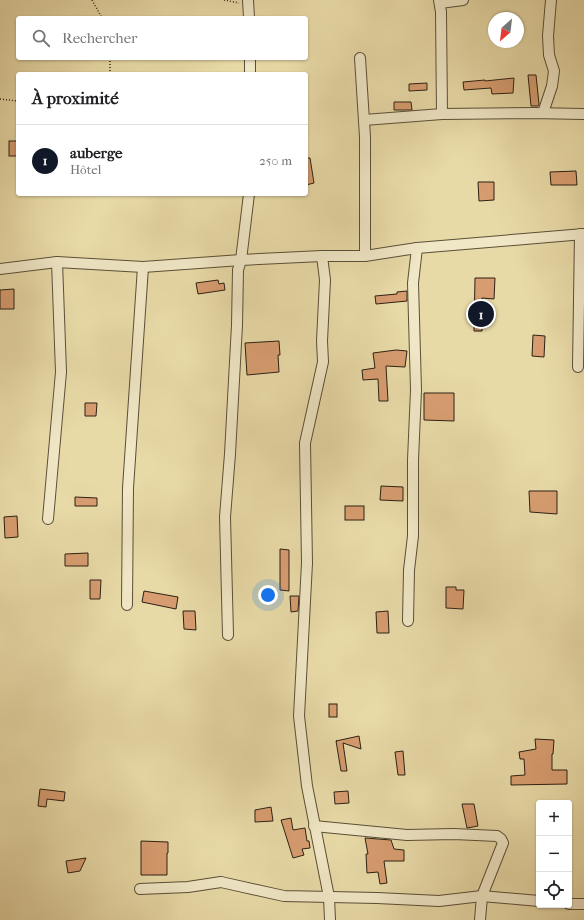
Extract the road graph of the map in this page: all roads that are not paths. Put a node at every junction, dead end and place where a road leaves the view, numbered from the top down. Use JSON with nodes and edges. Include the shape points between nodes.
{"nodes":[{"id":1,"x":463,"y":0,"type":"edge"},
{"id":2,"x":551,"y":0,"type":"edge"},
{"id":3,"x":440,"y":1,"type":"edge"},
{"id":4,"x":248,"y":2,"type":"edge"},
{"id":5,"x":249,"y":16,"type":"edge"},
{"id":6,"x":360,"y":58,"type":"dead end"},
{"id":7,"x":250,"y":60,"type":"edge"},
{"id":8,"x":250,"y":72,"type":"edge"},
{"id":9,"x":543,"y":113,"type":"junction"},
{"id":10,"x":442,"y":114,"type":"junction"},
{"id":11,"x":584,"y":114,"type":"edge"},
{"id":12,"x":364,"y":120,"type":"junction"},
{"id":13,"x":249,"y":196,"type":"edge"},
{"id":14,"x":582,"y":234,"type":"edge"},
{"id":15,"x":417,"y":248,"type":"junction"},
{"id":16,"x":322,"y":256,"type":"junction"},
{"id":17,"x":365,"y":256,"type":"junction"},
{"id":18,"x":241,"y":260,"type":"junction"},
{"id":19,"x":57,"y":262,"type":"junction"},
{"id":20,"x":143,"y":267,"type":"junction"},
{"id":21,"x":0,"y":269,"type":"edge"},
{"id":22,"x":578,"y":367,"type":"dead end"},
{"id":23,"x":48,"y":519,"type":"dead end"},
{"id":24,"x":127,"y":605,"type":"dead end"},
{"id":25,"x":408,"y":621,"type":"dead end"},
{"id":26,"x":228,"y":635,"type":"dead end"},
{"id":27,"x":314,"y":826,"type":"junction"},
{"id":28,"x":140,"y":889,"type":"dead end"},
{"id":29,"x":482,"y":896,"type":"junction"},
{"id":30,"x":329,"y":897,"type":"junction"},
{"id":31,"x":536,"y":902,"type":"edge"},
{"id":32,"x":572,"y":904,"type":"edge"},
{"id":33,"x":584,"y":904,"type":"edge"},
{"id":34,"x":330,"y":920,"type":"edge"},
{"id":35,"x":480,"y":920,"type":"edge"}],
"edges":[{"from":1,"to":3,"type":"street"},
{"from":2,"to":9,"type":"street","via":[[548,36],[549,55],[554,71]]},
{"from":3,"to":10,"type":"street"},
{"from":4,"to":5,"type":"street"},
{"from":6,"to":12,"type":"street"},
{"from":7,"to":8,"type":"street"},
{"from":9,"to":10,"type":"street"},
{"from":9,"to":11,"type":"street"},
{"from":10,"to":12,"type":"street"},
{"from":12,"to":17,"type":"street"},
{"from":13,"to":18,"type":"street"},
{"from":14,"to":15,"type":"street"},
{"from":14,"to":22,"type":"street"},
{"from":15,"to":17,"type":"street"},
{"from":15,"to":25,"type":"street","via":[[413,283],[416,390],[413,536]]},
{"from":16,"to":17,"type":"street"},
{"from":16,"to":18,"type":"street"},
{"from":16,"to":27,"type":"street","via":[[325,280],[323,362],[305,443],[307,563],[298,716]]},
{"from":18,"to":20,"type":"street"},
{"from":18,"to":26,"type":"street","via":[[238,270],[225,517]]},
{"from":19,"to":20,"type":"street"},
{"from":19,"to":21,"type":"street"},
{"from":19,"to":23,"type":"street","via":[[61,372]]},
{"from":20,"to":24,"type":"street","via":[[128,488]]},
{"from":27,"to":29,"type":"street","via":[[407,835],[497,836],[503,843]]},
{"from":27,"to":30,"type":"street"},
{"from":28,"to":30,"type":"street","via":[[188,887],[221,882],[284,896]]},
{"from":29,"to":30,"type":"street","via":[[439,901]]},
{"from":29,"to":31,"type":"street"},
{"from":29,"to":35,"type":"street"},
{"from":30,"to":34,"type":"street"},
{"from":32,"to":33,"type":"street"}]}
